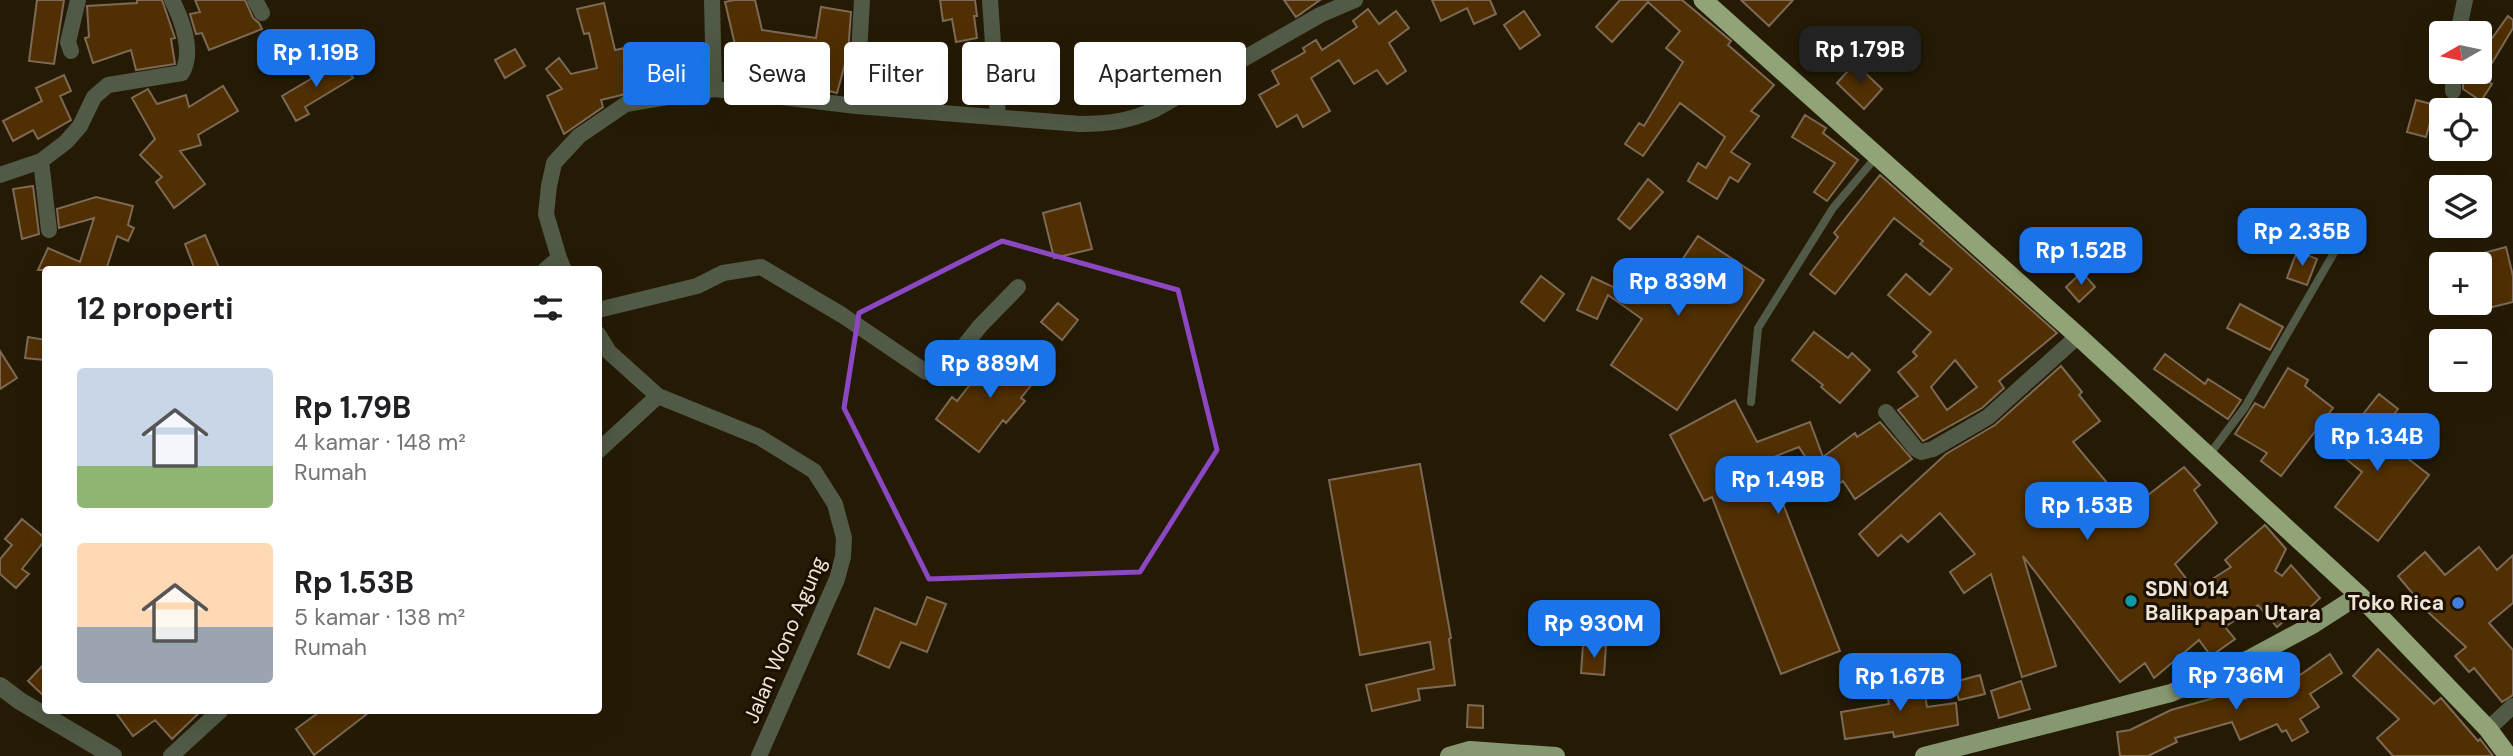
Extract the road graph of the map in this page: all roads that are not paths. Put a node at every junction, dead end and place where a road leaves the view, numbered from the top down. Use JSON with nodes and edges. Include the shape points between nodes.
{"nodes":[{"id":1,"x":78,"y":0,"type":"edge"},
{"id":2,"x":172,"y":0,"type":"edge"},
{"id":3,"x":712,"y":0,"type":"edge"},
{"id":4,"x":862,"y":0,"type":"edge"},
{"id":5,"x":990,"y":0,"type":"edge"},
{"id":6,"x":1354,"y":0,"type":"edge"},
{"id":7,"x":1703,"y":0,"type":"edge"},
{"id":8,"x":2465,"y":0,"type":"edge"},
{"id":9,"x":2461,"y":21,"type":"edge"},
{"id":10,"x":71,"y":51,"type":"dead end"},
{"id":11,"x":2453,"y":84,"type":"edge"},
{"id":12,"x":714,"y":89,"type":"junction"},
{"id":13,"x":2453,"y":91,"type":"dead end"},
{"id":14,"x":856,"y":106,"type":"junction"},
{"id":15,"x":999,"y":117,"type":"junction"},
{"id":16,"x":1878,"y":155,"type":"junction"},
{"id":17,"x":41,"y":161,"type":"junction"},
{"id":18,"x":0,"y":175,"type":"edge"},
{"id":19,"x":49,"y":230,"type":"dead end"},
{"id":20,"x":2335,"y":251,"type":"dead end"},
{"id":21,"x":562,"y":264,"type":"edge"},
{"id":22,"x":1018,"y":287,"type":"dead end"},
{"id":23,"x":602,"y":309,"type":"edge"},
{"id":24,"x":2078,"y":336,"type":"junction"},
{"id":25,"x":604,"y":355,"type":"edge"},
{"id":26,"x":657,"y":396,"type":"junction"},
{"id":27,"x":1751,"y":402,"type":"dead end"},
{"id":28,"x":1886,"y":412,"type":"dead end"},
{"id":29,"x":602,"y":447,"type":"edge"},
{"id":30,"x":2207,"y":457,"type":"junction"},
{"id":31,"x":2359,"y":595,"type":"junction"},
{"id":32,"x":0,"y":686,"type":"edge"},
{"id":33,"x":2513,"y":706,"type":"edge"},
{"id":34,"x":217,"y":714,"type":"edge"},
{"id":35,"x":2488,"y":729,"type":"junction"},
{"id":36,"x":1964,"y":752,"type":"edge"},
{"id":37,"x":113,"y":756,"type":"edge"},
{"id":38,"x":171,"y":756,"type":"edge"},
{"id":39,"x":759,"y":756,"type":"edge"},
{"id":40,"x":1449,"y":756,"type":"edge"},
{"id":41,"x":1556,"y":756,"type":"edge"},
{"id":42,"x":1924,"y":756,"type":"edge"},
{"id":43,"x":2508,"y":756,"type":"edge"}],
"edges":[{"from":1,"to":10,"type":"street","via":[[68,42]]},
{"from":2,"to":17,"type":"street","via":[[188,63],[182,73],[107,85],[94,97],[80,126]]},
{"from":3,"to":12,"type":"street"},
{"from":4,"to":14,"type":"street"},
{"from":5,"to":15,"type":"street"},
{"from":6,"to":15,"type":"street","via":[[1131,120],[1080,124]]},
{"from":7,"to":16,"type":"highway"},
{"from":8,"to":9,"type":"street"},
{"from":11,"to":13,"type":"street"},
{"from":12,"to":14,"type":"street"},
{"from":12,"to":21,"type":"street","via":[[626,104],[579,136],[554,163],[546,214]]},
{"from":14,"to":15,"type":"street"},
{"from":16,"to":24,"type":"highway"},
{"from":16,"to":27,"type":"lane","via":[[1833,208],[1758,328]]},
{"from":17,"to":18,"type":"street"},
{"from":17,"to":19,"type":"street"},
{"from":20,"to":30,"type":"lane","via":[[2245,407]]},
{"from":22,"to":23,"type":"street","via":[[944,371],[926,372],[761,267],[723,272],[697,286]]},
{"from":24,"to":28,"type":"street","via":[[1988,417],[1933,449],[1916,449]]},
{"from":24,"to":30,"type":"highway"},
{"from":25,"to":26,"type":"street","name":"Jalan Wono Agung"},
{"from":26,"to":29,"type":"street"},
{"from":26,"to":39,"type":"street","name":"Jalan Wono Agung","via":[[759,437],[814,471],[835,503],[844,538],[837,579]]},
{"from":30,"to":31,"type":"highway"},
{"from":31,"to":35,"type":"highway"},
{"from":31,"to":36,"type":"main road","via":[[2251,658],[2171,693],[2015,732]]},
{"from":32,"to":37,"type":"street"},
{"from":33,"to":35,"type":"street"},
{"from":34,"to":38,"type":"street"},
{"from":35,"to":43,"type":"highway"},
{"from":36,"to":42,"type":"main road"},
{"from":40,"to":41,"type":"main road","via":[[1470,750]]}]}
